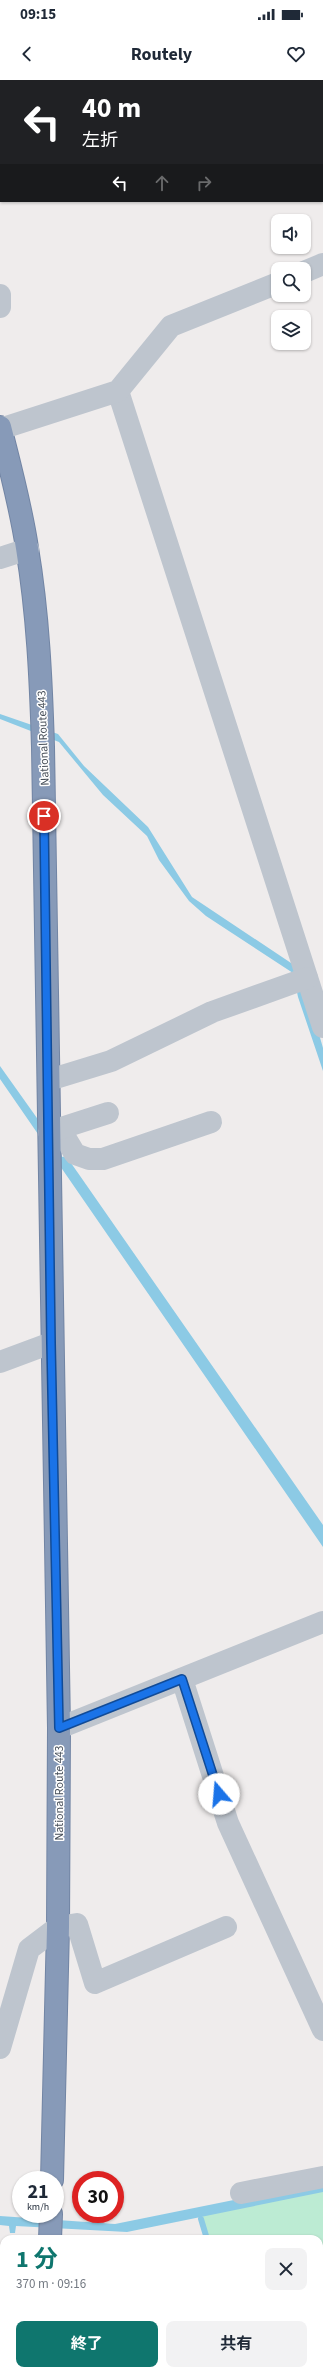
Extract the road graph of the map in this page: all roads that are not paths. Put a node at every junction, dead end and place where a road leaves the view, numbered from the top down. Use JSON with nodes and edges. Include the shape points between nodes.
{"nodes":[{"id":1,"x":323,"y":264,"type":"edge"},
{"id":2,"x":311,"y":269,"type":"edge"},
{"id":3,"x":271,"y":286,"type":"edge"},
{"id":4,"x":0,"y":295,"type":"edge"},
{"id":5,"x":0,"y":307,"type":"edge"},
{"id":6,"x":118,"y":391,"type":"junction"},
{"id":7,"x":0,"y":428,"type":"edge"},
{"id":8,"x":28,"y":549,"type":"junction"},
{"id":9,"x":0,"y":558,"type":"edge"},
{"id":10,"x":307,"y":978,"type":"junction"},
{"id":11,"x":323,"y":1027,"type":"edge"},
{"id":12,"x":49,"y":1080,"type":"junction"},
{"id":13,"x":108,"y":1113,"type":"dead end"},
{"id":14,"x":211,"y":1122,"type":"dead end"},
{"id":15,"x":55,"y":1130,"type":"junction"},
{"id":16,"x":51,"y":1343,"type":"junction"},
{"id":17,"x":0,"y":1362,"type":"edge"},
{"id":18,"x":323,"y":1622,"type":"edge"},
{"id":19,"x":182,"y":1679,"type":"junction"},
{"id":20,"x":59,"y":1728,"type":"junction"},
{"id":21,"x":58,"y":1927,"type":"junction"},
{"id":22,"x":226,"y":1927,"type":"dead end"},
{"id":23,"x":323,"y":2030,"type":"edge"},
{"id":24,"x":0,"y":2048,"type":"edge"},
{"id":25,"x":52,"y":2171,"type":"edge"},
{"id":26,"x":323,"y":2177,"type":"edge"},
{"id":27,"x":241,"y":2193,"type":"dead end"},
{"id":28,"x":51,"y":2223,"type":"edge"},
{"id":29,"x":50,"y":2235,"type":"edge"}],
"edges":[{"from":1,"to":2,"type":"street"},
{"from":3,"to":6,"type":"street","via":[[171,326]]},
{"from":4,"to":5,"type":"street"},
{"from":6,"to":7,"type":"street"},
{"from":6,"to":10,"type":"street"},
{"from":7,"to":8,"type":"highway","name":"National Route 443"},
{"from":8,"to":9,"type":"street"},
{"from":8,"to":12,"type":"highway","name":"National Route 443","via":[[40,666]]},
{"from":10,"to":11,"type":"street"},
{"from":10,"to":12,"type":"street","via":[[212,1012],[111,1061]]},
{"from":12,"to":15,"type":"highway","name":"National Route 443"},
{"from":13,"to":15,"type":"street"},
{"from":14,"to":15,"type":"street","via":[[103,1159],[89,1159],[75,1154]]},
{"from":15,"to":16,"type":"highway","name":"National Route 443"},
{"from":16,"to":17,"type":"street"},
{"from":16,"to":20,"type":"highway","name":"National Route 443"},
{"from":18,"to":19,"type":"street"},
{"from":19,"to":20,"type":"street"},
{"from":19,"to":23,"type":"street","via":[[228,1823]]},
{"from":20,"to":21,"type":"highway","name":"National Route 443"},
{"from":21,"to":22,"type":"street","via":[[77,1924],[95,1983]]},
{"from":21,"to":24,"type":"street","via":[[29,1949]]},
{"from":21,"to":25,"type":"highway","name":"National Route 443"},
{"from":26,"to":27,"type":"street"},
{"from":28,"to":29,"type":"highway"}]}
